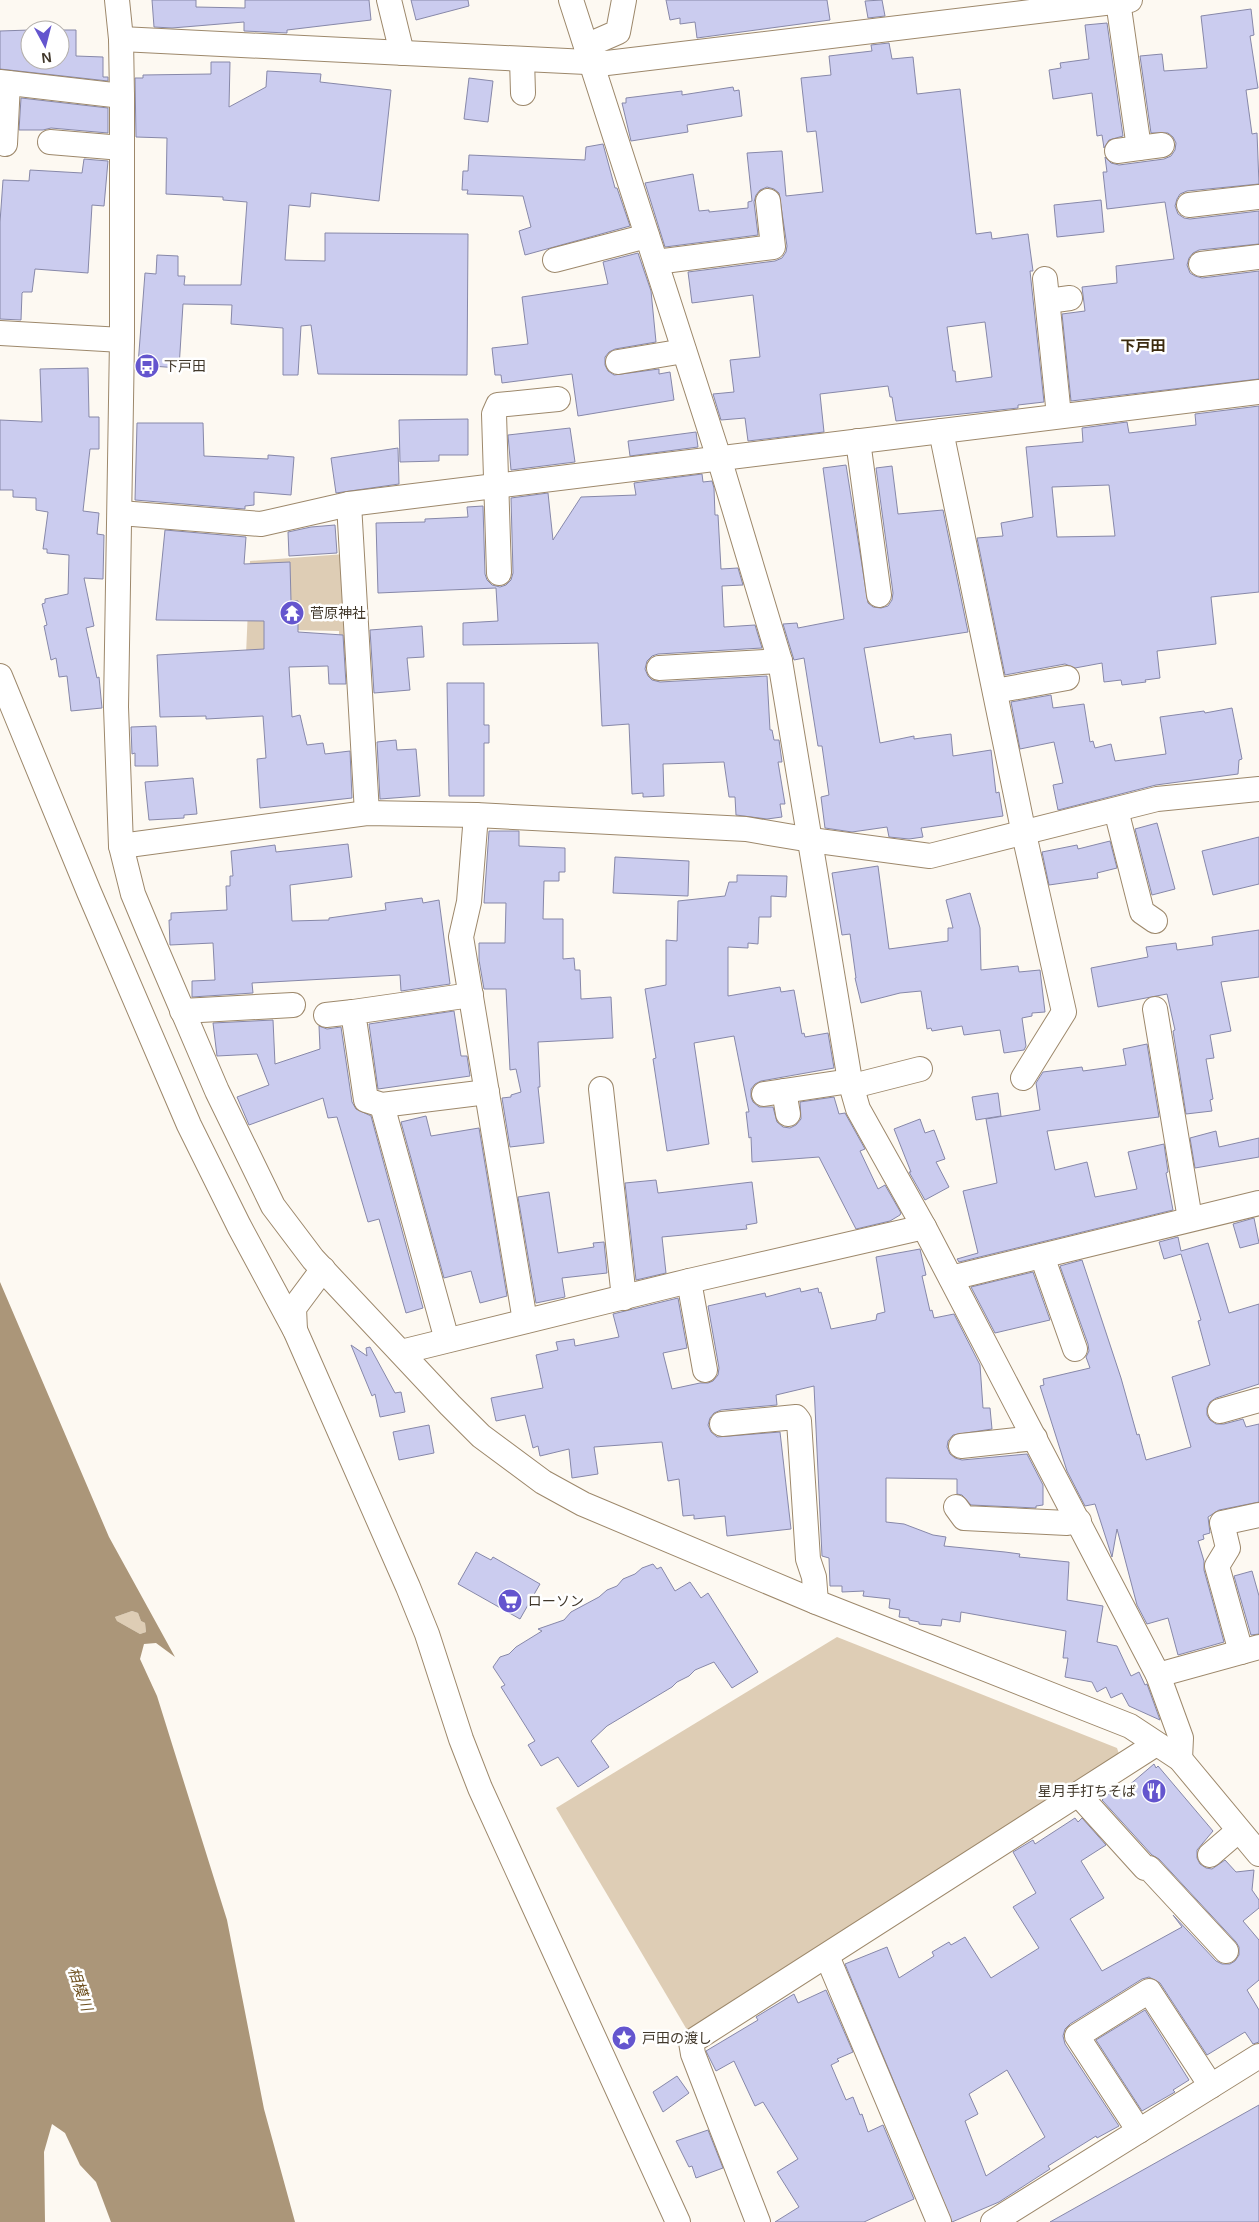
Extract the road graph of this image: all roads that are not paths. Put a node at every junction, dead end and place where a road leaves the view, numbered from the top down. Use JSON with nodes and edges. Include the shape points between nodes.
{"nodes":[{"id":1,"x":117,"y":0,"type":"edge"},
{"id":2,"x":389,"y":0,"type":"edge"},
{"id":3,"x":571,"y":0,"type":"edge"},
{"id":4,"x":624,"y":0,"type":"edge"},
{"id":5,"x":1124,"y":1,"type":"edge"},
{"id":6,"x":121,"y":40,"type":"junction"},
{"id":7,"x":402,"y":53,"type":"junction"},
{"id":8,"x":589,"y":54,"type":"junction"},
{"id":9,"x":522,"y":59,"type":"junction"},
{"id":10,"x":4,"y":83,"type":"edge"},
{"id":11,"x":523,"y":93,"type":"dead end"},
{"id":12,"x":122,"y":96,"type":"junction"},
{"id":13,"x":50,"y":142,"type":"dead end"},
{"id":14,"x":5,"y":144,"type":"dead end"},
{"id":15,"x":1162,"y":145,"type":"dead end"},
{"id":16,"x":122,"y":148,"type":"junction"},
{"id":17,"x":1259,"y":196,"type":"edge"},
{"id":18,"x":768,"y":201,"type":"dead end"},
{"id":19,"x":1189,"y":205,"type":"dead end"},
{"id":20,"x":648,"y":236,"type":"junction"},
{"id":21,"x":1259,"y":257,"type":"edge"},
{"id":22,"x":555,"y":260,"type":"dead end"},
{"id":23,"x":656,"y":262,"type":"junction"},
{"id":24,"x":1201,"y":264,"type":"dead end"},
{"id":25,"x":1054,"y":293,"type":"dead end"},
{"id":26,"x":0,"y":334,"type":"edge"},
{"id":27,"x":122,"y":340,"type":"junction"},
{"id":28,"x":684,"y":351,"type":"junction"},
{"id":29,"x":618,"y":362,"type":"dead end"},
{"id":30,"x":1259,"y":392,"type":"edge"},
{"id":31,"x":558,"y":399,"type":"dead end"},
{"id":32,"x":1059,"y":416,"type":"junction"},
{"id":33,"x":941,"y":431,"type":"junction"},
{"id":34,"x":858,"y":441,"type":"junction"},
{"id":35,"x":719,"y":458,"type":"junction"},
{"id":36,"x":496,"y":486,"type":"junction"},
{"id":37,"x":348,"y":504,"type":"junction"},
{"id":38,"x":120,"y":513,"type":"junction"},
{"id":39,"x":499,"y":573,"type":"dead end"},
{"id":40,"x":879,"y":595,"type":"dead end"},
{"id":41,"x":780,"y":661,"type":"junction"},
{"id":42,"x":658,"y":668,"type":"dead end"},
{"id":43,"x":0,"y":676,"type":"edge"},
{"id":44,"x":1067,"y":678,"type":"dead end"},
{"id":45,"x":995,"y":691,"type":"junction"},
{"id":46,"x":1259,"y":789,"type":"edge"},
{"id":47,"x":1116,"y":810,"type":"junction"},
{"id":48,"x":367,"y":813,"type":"junction"},
{"id":49,"x":476,"y":815,"type":"junction"},
{"id":50,"x":1024,"y":834,"type":"junction"},
{"id":51,"x":811,"y":840,"type":"junction"},
{"id":52,"x":121,"y":846,"type":"junction"},
{"id":53,"x":1155,"y":921,"type":"dead end"},
{"id":54,"x":471,"y":995,"type":"junction"},
{"id":55,"x":278,"y":1000,"type":"dead end"},
{"id":56,"x":1155,"y":1009,"type":"dead end"},
{"id":57,"x":182,"y":1011,"type":"junction"},
{"id":58,"x":353,"y":1012,"type":"junction"},
{"id":59,"x":326,"y":1015,"type":"dead end"},
{"id":60,"x":920,"y":1069,"type":"dead end"},
{"id":61,"x":1023,"y":1078,"type":"dead end"},
{"id":62,"x":852,"y":1084,"type":"junction"},
{"id":63,"x":601,"y":1089,"type":"dead end"},
{"id":64,"x":487,"y":1092,"type":"junction"},
{"id":65,"x":382,"y":1105,"type":"junction"},
{"id":66,"x":788,"y":1114,"type":"dead end"},
{"id":67,"x":1259,"y":1203,"type":"edge"},
{"id":68,"x":1190,"y":1219,"type":"junction"},
{"id":69,"x":924,"y":1227,"type":"junction"},
{"id":70,"x":1042,"y":1256,"type":"junction"},
{"id":71,"x":323,"y":1269,"type":"junction"},
{"id":72,"x":951,"y":1278,"type":"junction"},
{"id":73,"x":689,"y":1281,"type":"junction"},
{"id":74,"x":624,"y":1298,"type":"junction"},
{"id":75,"x":525,"y":1322,"type":"junction"},
{"id":76,"x":295,"y":1330,"type":"junction"},
{"id":77,"x":447,"y":1340,"type":"junction"},
{"id":78,"x":1075,"y":1349,"type":"dead end"},
{"id":79,"x":401,"y":1352,"type":"junction"},
{"id":80,"x":705,"y":1370,"type":"dead end"},
{"id":81,"x":1259,"y":1400,"type":"edge"},
{"id":82,"x":1220,"y":1411,"type":"dead end"},
{"id":83,"x":722,"y":1424,"type":"dead end"},
{"id":84,"x":1035,"y":1438,"type":"junction"},
{"id":85,"x":961,"y":1446,"type":"dead end"},
{"id":86,"x":956,"y":1507,"type":"dead end"},
{"id":87,"x":1259,"y":1515,"type":"edge"},
{"id":88,"x":1079,"y":1521,"type":"junction"},
{"id":89,"x":816,"y":1602,"type":"junction"},
{"id":90,"x":1250,"y":1650,"type":"edge"},
{"id":91,"x":1158,"y":1675,"type":"junction"},
{"id":92,"x":1156,"y":1744,"type":"junction"},
{"id":93,"x":1180,"y":1759,"type":"junction"},
{"id":94,"x":1078,"y":1794,"type":"junction"},
{"id":95,"x":1238,"y":1831,"type":"junction"},
{"id":96,"x":1259,"y":1854,"type":"edge"},
{"id":97,"x":1210,"y":1855,"type":"dead end"},
{"id":98,"x":1226,"y":1951,"type":"dead end"},
{"id":99,"x":827,"y":1956,"type":"junction"},
{"id":100,"x":1259,"y":2056,"type":"edge"},
{"id":101,"x":1211,"y":2086,"type":"junction"},
{"id":102,"x":1138,"y":2131,"type":"junction"},
{"id":103,"x":678,"y":2222,"type":"edge"},
{"id":104,"x":758,"y":2222,"type":"edge"},
{"id":105,"x":939,"y":2222,"type":"edge"},
{"id":106,"x":993,"y":2222,"type":"edge"}],
"edges":[{"from":1,"to":6,"type":"street"},
{"from":2,"to":7,"type":"street"},
{"from":3,"to":8,"type":"street"},
{"from":4,"to":8,"type":"street","via":[[618,32]]},
{"from":5,"to":8,"type":"street","via":[[616,62]]},
{"from":5,"to":15,"type":"street","via":[[1128,150]]},
{"from":6,"to":7,"type":"street"},
{"from":6,"to":12,"type":"street"},
{"from":7,"to":9,"type":"street"},
{"from":8,"to":9,"type":"street"},
{"from":8,"to":20,"type":"street"},
{"from":9,"to":11,"type":"street"},
{"from":10,"to":12,"type":"street"},
{"from":10,"to":14,"type":"street"},
{"from":12,"to":16,"type":"street"},
{"from":13,"to":16,"type":"street"},
{"from":16,"to":27,"type":"street"},
{"from":17,"to":19,"type":"street"},
{"from":18,"to":23,"type":"street","via":[[773,247]]},
{"from":20,"to":22,"type":"street"},
{"from":20,"to":23,"type":"street"},
{"from":21,"to":24,"type":"street"},
{"from":23,"to":28,"type":"street"},
{"from":25,"to":32,"type":"street"},
{"from":26,"to":27,"type":"street"},
{"from":27,"to":38,"type":"street"},
{"from":28,"to":29,"type":"street"},
{"from":28,"to":35,"type":"street"},
{"from":30,"to":32,"type":"street"},
{"from":31,"to":36,"type":"street","via":[[498,405],[494,414]]},
{"from":32,"to":33,"type":"street"},
{"from":33,"to":34,"type":"street"},
{"from":33,"to":45,"type":"street"},
{"from":34,"to":35,"type":"street"},
{"from":34,"to":40,"type":"street","via":[[865,572]]},
{"from":35,"to":36,"type":"street"},
{"from":35,"to":41,"type":"street"},
{"from":36,"to":37,"type":"street"},
{"from":36,"to":39,"type":"street"},
{"from":37,"to":38,"type":"street","via":[[261,524]]},
{"from":37,"to":48,"type":"street"},
{"from":38,"to":52,"type":"street","via":[[116,707]]},
{"from":41,"to":42,"type":"street"},
{"from":41,"to":51,"type":"street"},
{"from":43,"to":76,"type":"street","via":[[189,1125]]},
{"from":44,"to":45,"type":"street"},
{"from":45,"to":50,"type":"street"},
{"from":46,"to":47,"type":"street","via":[[1157,799]]},
{"from":47,"to":50,"type":"street"},
{"from":47,"to":53,"type":"street","via":[[1142,912]]},
{"from":48,"to":49,"type":"street"},
{"from":48,"to":52,"type":"street"},
{"from":49,"to":51,"type":"street","via":[[746,829]]},
{"from":49,"to":54,"type":"street","via":[[470,902],[461,937]]},
{"from":50,"to":51,"type":"street","via":[[930,856]]},
{"from":50,"to":61,"type":"street","via":[[1064,1012]]},
{"from":51,"to":62,"type":"street"},
{"from":52,"to":57,"type":"street","via":[[133,894]]},
{"from":54,"to":58,"type":"street"},
{"from":54,"to":64,"type":"street"},
{"from":55,"to":57,"type":"street"},
{"from":56,"to":68,"type":"street"},
{"from":57,"to":71,"type":"street","via":[[273,1206]]},
{"from":58,"to":59,"type":"street"},
{"from":58,"to":65,"type":"street","via":[[366,1100]]},
{"from":60,"to":62,"type":"street"},
{"from":62,"to":66,"type":"street","via":[[774,1092]]},
{"from":62,"to":69,"type":"street","via":[[858,1109]]},
{"from":63,"to":74,"type":"street","via":[[614,1125]]},
{"from":64,"to":65,"type":"street"},
{"from":64,"to":75,"type":"street"},
{"from":65,"to":77,"type":"street"},
{"from":67,"to":68,"type":"street"},
{"from":68,"to":70,"type":"street"},
{"from":69,"to":72,"type":"street"},
{"from":69,"to":73,"type":"street"},
{"from":70,"to":72,"type":"street"},
{"from":70,"to":78,"type":"street"},
{"from":71,"to":76,"type":"street","via":[[294,1308]]},
{"from":71,"to":79,"type":"street"},
{"from":72,"to":84,"type":"street"},
{"from":73,"to":74,"type":"street"},
{"from":73,"to":80,"type":"street"},
{"from":74,"to":75,"type":"street"},
{"from":75,"to":77,"type":"street"},
{"from":76,"to":103,"type":"street","via":[[420,1618],[480,1788]]},
{"from":77,"to":79,"type":"street"},
{"from":79,"to":89,"type":"street","via":[[481,1436],[543,1482],[583,1504]]},
{"from":81,"to":82,"type":"street"},
{"from":83,"to":89,"type":"street","via":[[796,1417],[799,1421],[808,1560],[814,1577]]},
{"from":84,"to":85,"type":"street"},
{"from":84,"to":88,"type":"street"},
{"from":86,"to":88,"type":"street","via":[[964,1518]]},
{"from":87,"to":90,"type":"street","via":[[1220,1515],[1228,1548],[1218,1566]]},
{"from":88,"to":91,"type":"street"},
{"from":89,"to":92,"type":"street","via":[[1130,1726]]},
{"from":90,"to":91,"type":"street"},
{"from":91,"to":93,"type":"street","via":[[1181,1738]]},
{"from":92,"to":93,"type":"street"},
{"from":92,"to":94,"type":"street"},
{"from":93,"to":95,"type":"street"},
{"from":94,"to":98,"type":"street"},
{"from":94,"to":99,"type":"street"},
{"from":95,"to":96,"type":"street"},
{"from":95,"to":97,"type":"street"},
{"from":99,"to":104,"type":"street","via":[[691,2042]]},
{"from":99,"to":105,"type":"street"},
{"from":100,"to":101,"type":"street"},
{"from":101,"to":102,"type":"street"},
{"from":101,"to":102,"type":"street","via":[[1148,1991],[1077,2036]]},
{"from":102,"to":106,"type":"street"}]}
